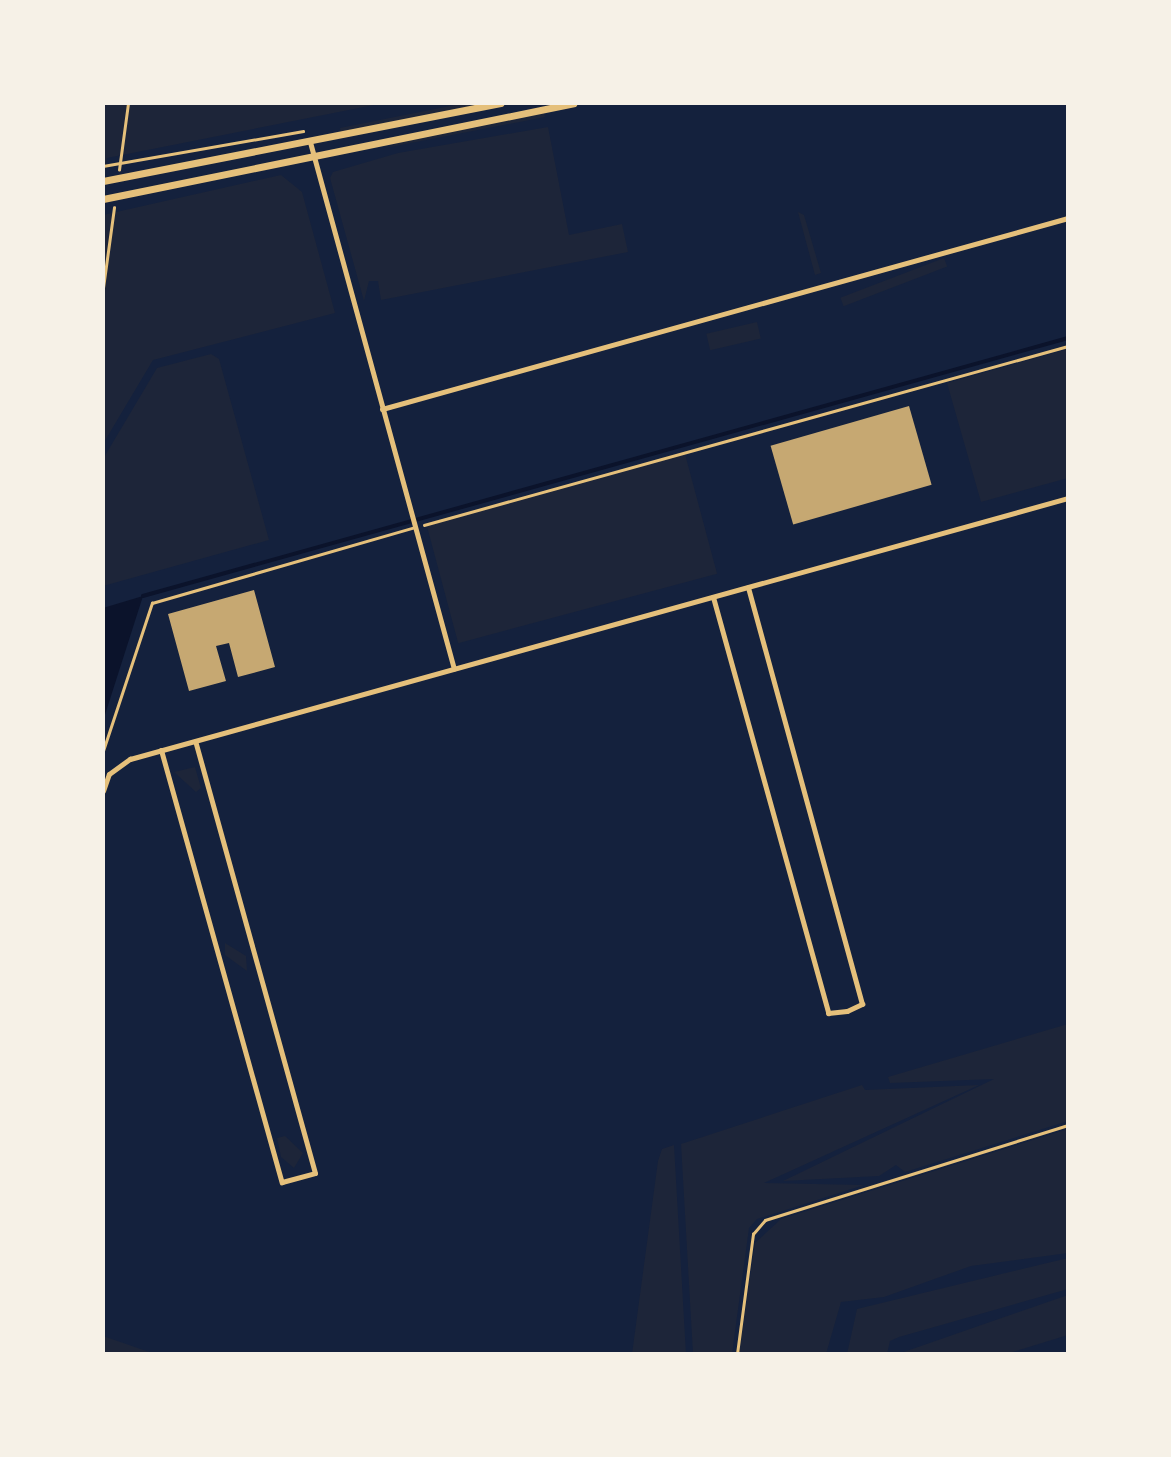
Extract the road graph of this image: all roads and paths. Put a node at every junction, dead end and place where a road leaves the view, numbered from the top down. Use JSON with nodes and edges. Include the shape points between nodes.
{"nodes":[{"id":1,"x":128,"y":103,"type":"edge"},
{"id":2,"x":500,"y":103,"type":"edge"},
{"id":3,"x":573,"y":103,"type":"edge"},
{"id":4,"x":316,"y":130,"type":"dead end"},
{"id":5,"x":310,"y":142,"type":"junction"},
{"id":6,"x":312,"y":156,"type":"junction"},
{"id":7,"x":121,"y":158,"type":"dead end"},
{"id":8,"x":103,"y":166,"type":"edge"},
{"id":9,"x":103,"y":181,"type":"edge"},
{"id":10,"x":103,"y":199,"type":"edge"},
{"id":11,"x":113,"y":214,"type":"dead end"},
{"id":12,"x":1068,"y":218,"type":"edge"},
{"id":13,"x":103,"y":288,"type":"edge"},
{"id":14,"x":1068,"y":346,"type":"edge"},
{"id":15,"x":382,"y":409,"type":"junction"},
{"id":16,"x":1068,"y":498,"type":"edge"},
{"id":17,"x":415,"y":526,"type":"junction"},
{"id":18,"x":748,"y":587,"type":"junction"},
{"id":19,"x":713,"y":597,"type":"junction"},
{"id":20,"x":454,"y":669,"type":"junction"},
{"id":21,"x":195,"y":741,"type":"junction"},
{"id":22,"x":161,"y":750,"type":"junction"},
{"id":23,"x":103,"y":751,"type":"edge"},
{"id":24,"x":103,"y":791,"type":"edge"},
{"id":25,"x":1068,"y":1125,"type":"edge"},
{"id":26,"x":737,"y":1354,"type":"edge"}],
"edges":[{"from":1,"to":7,"type":"path"},
{"from":2,"to":5,"type":"main road"},
{"from":3,"to":6,"type":"main road"},
{"from":4,"to":8,"type":"path","via":[[271,132]]},
{"from":5,"to":6,"type":"street"},
{"from":5,"to":9,"type":"main road"},
{"from":6,"to":10,"type":"main road"},
{"from":6,"to":15,"type":"street"},
{"from":11,"to":13,"type":"path"},
{"from":12,"to":15,"type":"street"},
{"from":14,"to":17,"type":"path"},
{"from":15,"to":17,"type":"street"},
{"from":16,"to":18,"type":"street"},
{"from":17,"to":20,"type":"street"},
{"from":17,"to":23,"type":"lane","via":[[152,603]]},
{"from":18,"to":19,"type":"street"},
{"from":18,"to":19,"type":"street","via":[[862,1004],[847,1011],[828,1013]]},
{"from":19,"to":20,"type":"street"},
{"from":20,"to":21,"type":"street"},
{"from":21,"to":22,"type":"street"},
{"from":21,"to":22,"type":"street","via":[[315,1172],[282,1182]]},
{"from":22,"to":24,"type":"street","via":[[117,764]]},
{"from":25,"to":26,"type":"lane","via":[[765,1220],[754,1234]]}]}
